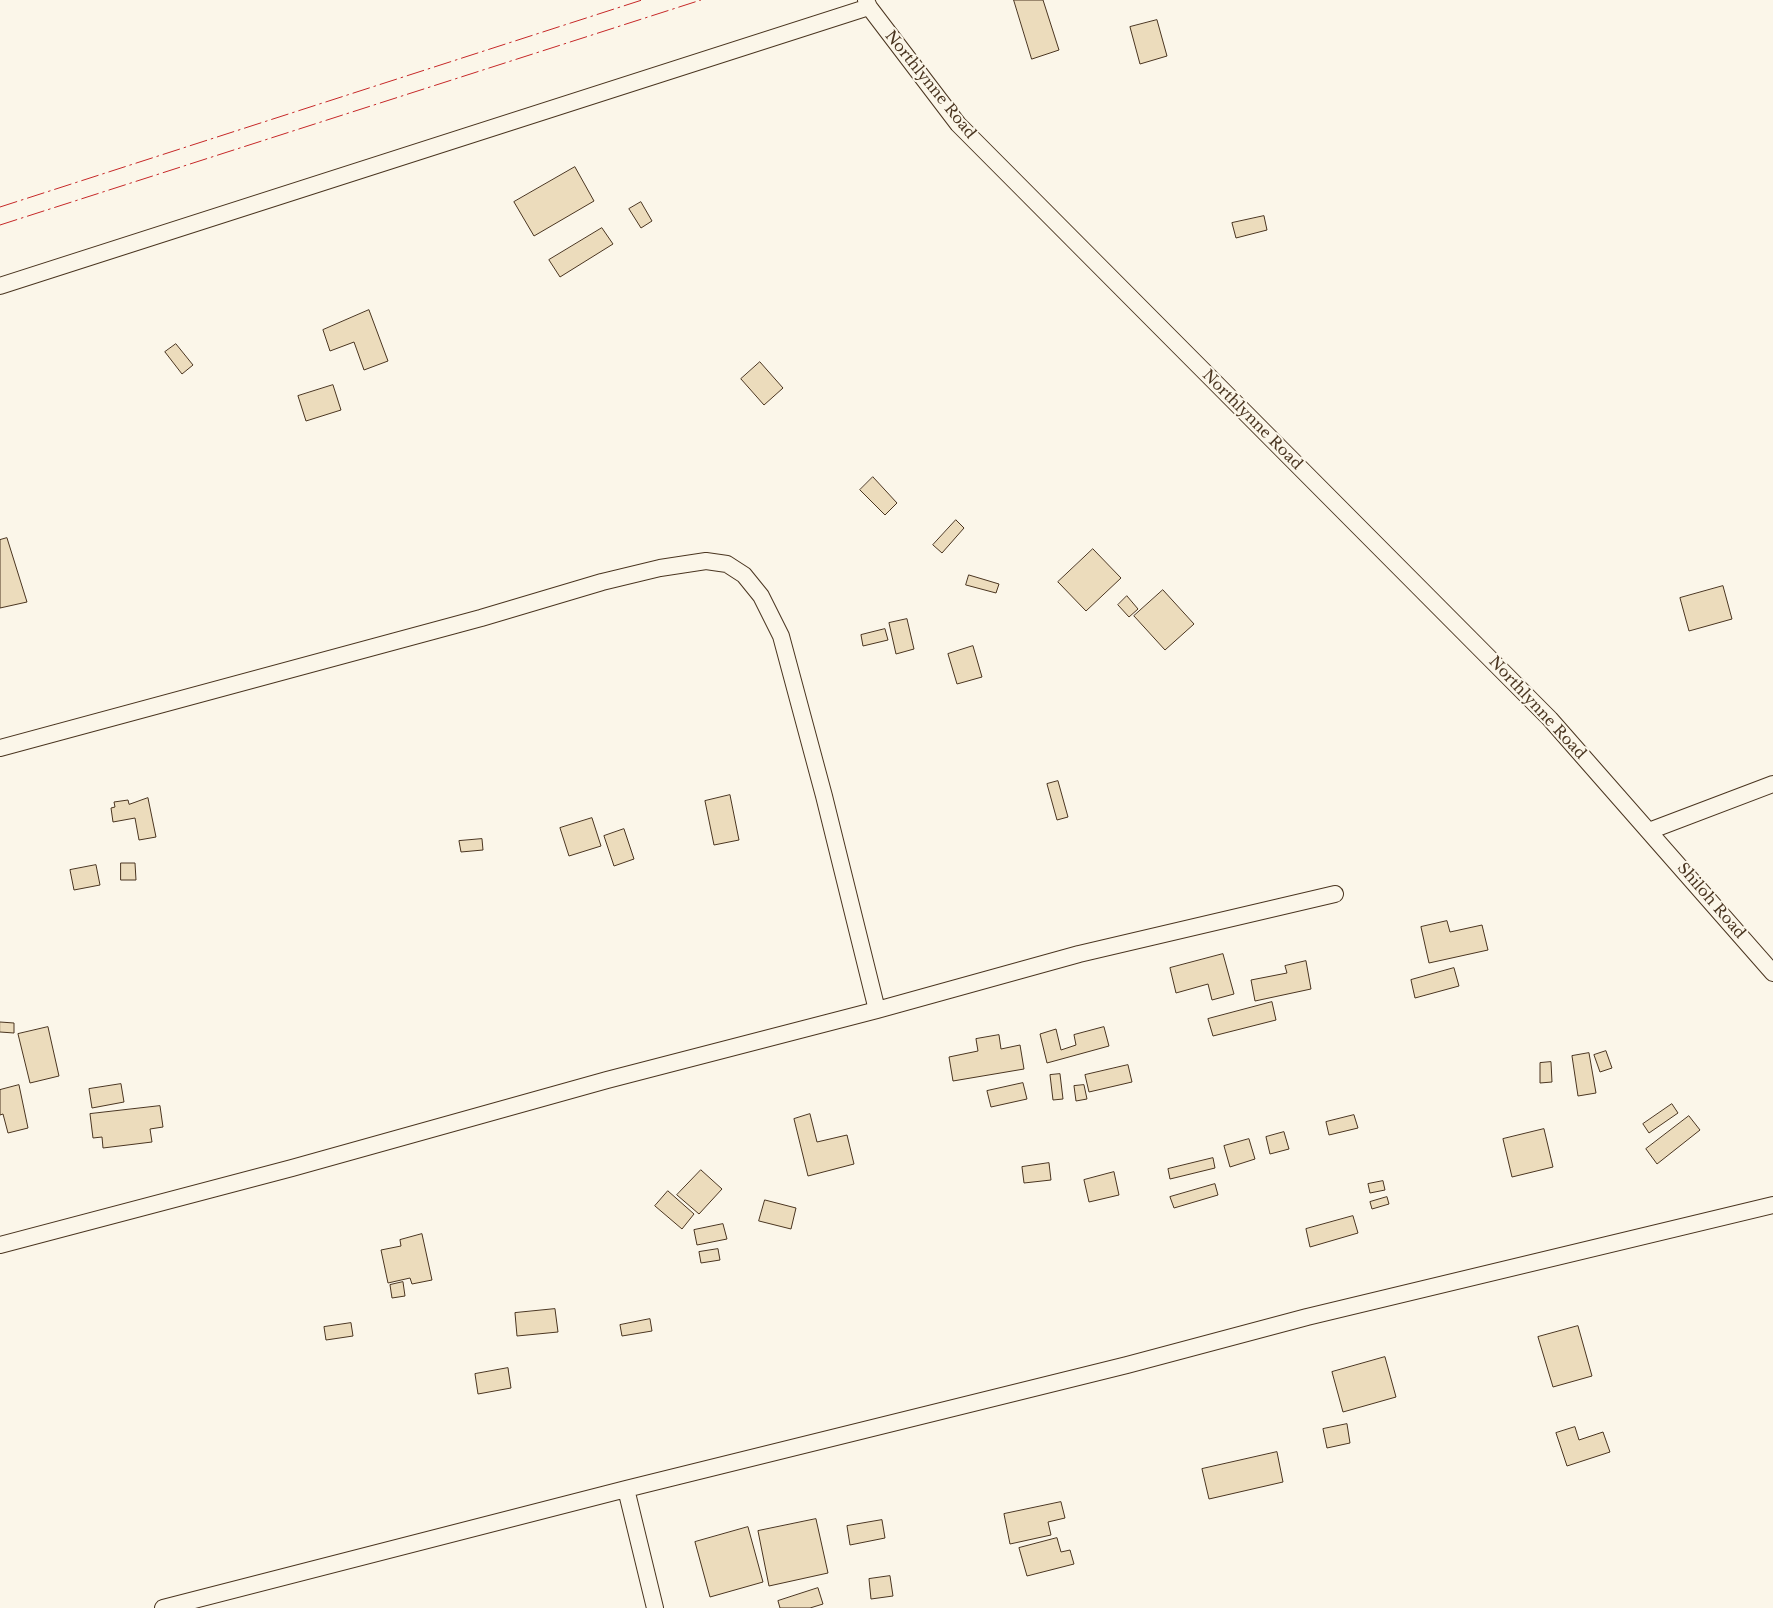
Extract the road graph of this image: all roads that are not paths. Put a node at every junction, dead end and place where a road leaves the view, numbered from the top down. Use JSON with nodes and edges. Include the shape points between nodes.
{"nodes":[{"id":1,"x":867,"y":4,"type":"edge"},
{"id":2,"x":0,"y":286,"type":"edge"},
{"id":3,"x":0,"y":748,"type":"edge"},
{"id":4,"x":1773,"y":784,"type":"edge"},
{"id":5,"x":1649,"y":831,"type":"junction"},
{"id":6,"x":1335,"y":894,"type":"dead end"},
{"id":7,"x":1773,"y":973,"type":"edge"},
{"id":8,"x":877,"y":1010,"type":"junction"},
{"id":9,"x":1773,"y":1205,"type":"edge"},
{"id":10,"x":0,"y":1245,"type":"edge"},
{"id":11,"x":626,"y":1489,"type":"junction"},
{"id":12,"x":164,"y":1608,"type":"edge"},
{"id":13,"x":655,"y":1608,"type":"edge"}],
"edges":[{"from":1,"to":2,"type":"street"},
{"from":1,"to":5,"type":"street","name":"Northlynne Road","via":[[958,124],[1550,719]]},
{"from":3,"to":8,"type":"street","via":[[482,618],[602,582],[706,561],[727,564],[744,575],[761,596],[781,636],[820,777]]},
{"from":4,"to":5,"type":"street"},
{"from":5,"to":7,"type":"street","name":"Shiloh Road"},
{"from":6,"to":8,"type":"street","via":[[1079,954]]},
{"from":8,"to":10,"type":"street"},
{"from":9,"to":11,"type":"street","via":[[1307,1317],[859,1434]]},
{"from":11,"to":12,"type":"street"},
{"from":11,"to":13,"type":"street"}]}
